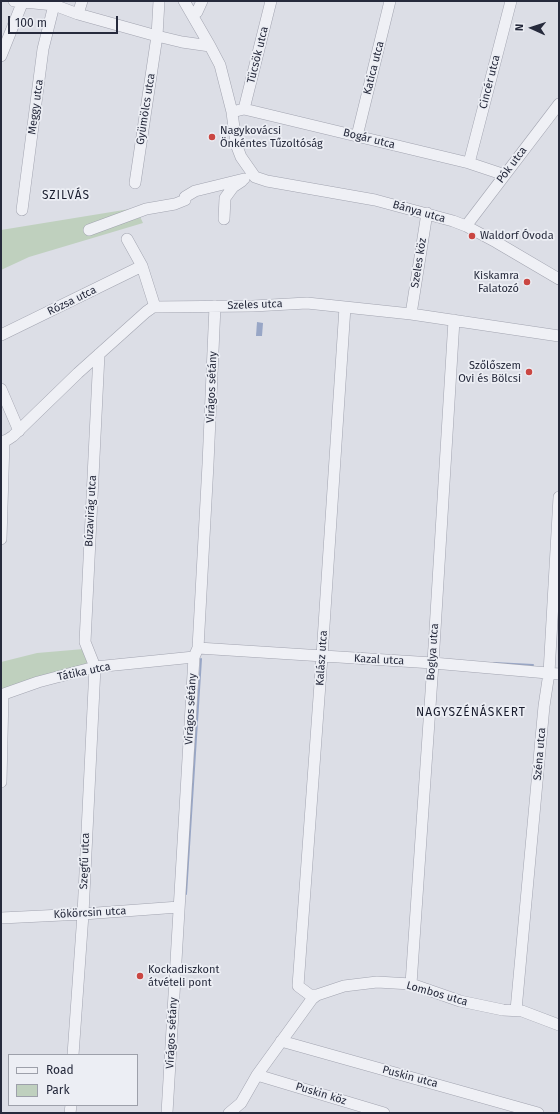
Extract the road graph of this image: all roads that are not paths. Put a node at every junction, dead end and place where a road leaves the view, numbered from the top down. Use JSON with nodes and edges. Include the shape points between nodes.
{"nodes":[{"id":1,"x":14,"y":1,"type":"edge"},
{"id":2,"x":82,"y":1,"type":"edge"},
{"id":3,"x":159,"y":1,"type":"edge"},
{"id":4,"x":184,"y":1,"type":"edge"},
{"id":5,"x":202,"y":1,"type":"edge"},
{"id":6,"x":271,"y":1,"type":"edge"},
{"id":7,"x":390,"y":1,"type":"edge"},
{"id":8,"x":511,"y":1,"type":"edge"},
{"id":9,"x":23,"y":2,"type":"edge"},
{"id":10,"x":54,"y":6,"type":"junction"},
{"id":11,"x":78,"y":14,"type":"junction"},
{"id":12,"x":192,"y":15,"type":"junction"},
{"id":13,"x":157,"y":36,"type":"junction"},
{"id":14,"x":210,"y":46,"type":"junction"},
{"id":15,"x":1,"y":56,"type":"edge"},
{"id":16,"x":559,"y":104,"type":"edge"},
{"id":17,"x":244,"y":109,"type":"junction"},
{"id":18,"x":232,"y":112,"type":"junction"},
{"id":19,"x":357,"y":136,"type":"junction"},
{"id":20,"x":470,"y":163,"type":"junction"},
{"id":21,"x":505,"y":175,"type":"junction"},
{"id":22,"x":255,"y":177,"type":"junction"},
{"id":23,"x":244,"y":179,"type":"junction"},
{"id":24,"x":135,"y":183,"type":"dead end"},
{"id":25,"x":22,"y":210,"type":"dead end"},
{"id":26,"x":427,"y":213,"type":"junction"},
{"id":27,"x":224,"y":219,"type":"dead end"},
{"id":28,"x":466,"y":226,"type":"junction"},
{"id":29,"x":89,"y":230,"type":"dead end"},
{"id":30,"x":127,"y":238,"type":"dead end"},
{"id":31,"x":142,"y":266,"type":"junction"},
{"id":32,"x":557,"y":274,"type":"edge"},
{"id":33,"x":215,"y":306,"type":"junction"},
{"id":34,"x":155,"y":307,"type":"junction"},
{"id":35,"x":344,"y":307,"type":"junction"},
{"id":36,"x":411,"y":314,"type":"junction"},
{"id":37,"x":454,"y":320,"type":"junction"},
{"id":38,"x":1,"y":335,"type":"edge"},
{"id":39,"x":559,"y":336,"type":"edge"},
{"id":40,"x":100,"y":354,"type":"junction"},
{"id":41,"x":1,"y":389,"type":"edge"},
{"id":42,"x":19,"y":431,"type":"junction"},
{"id":43,"x":2,"y":441,"type":"edge"},
{"id":44,"x":559,"y":497,"type":"edge"},
{"id":45,"x":1,"y":539,"type":"edge"},
{"id":46,"x":196,"y":653,"type":"junction"},
{"id":47,"x":322,"y":656,"type":"junction"},
{"id":48,"x":433,"y":662,"type":"junction"},
{"id":49,"x":95,"y":667,"type":"junction"},
{"id":50,"x":554,"y":674,"type":"edge"},
{"id":51,"x":2,"y":694,"type":"edge"},
{"id":52,"x":1,"y":782,"type":"edge"},
{"id":53,"x":179,"y":907,"type":"junction"},
{"id":54,"x":83,"y":914,"type":"junction"},
{"id":55,"x":1,"y":918,"type":"edge"},
{"id":56,"x":411,"y":984,"type":"junction"},
{"id":57,"x":317,"y":994,"type":"junction"},
{"id":58,"x":516,"y":1010,"type":"junction"},
{"id":59,"x":559,"y":1025,"type":"edge"},
{"id":60,"x":280,"y":1041,"type":"junction"},
{"id":61,"x":74,"y":1054,"type":"edge"},
{"id":62,"x":257,"y":1075,"type":"junction"},
{"id":63,"x":509,"y":1109,"type":"edge"},
{"id":64,"x":167,"y":1113,"type":"edge"},
{"id":65,"x":229,"y":1113,"type":"edge"},
{"id":66,"x":384,"y":1113,"type":"edge"},
{"id":67,"x":538,"y":1113,"type":"edge"}],
"edges":[{"from":1,"to":9,"type":"street"},
{"from":2,"to":11,"type":"street"},
{"from":3,"to":13,"type":"street","name":"Gyümölcs utca"},
{"from":4,"to":12,"type":"street"},
{"from":5,"to":12,"type":"street","via":[[197,12]]},
{"from":6,"to":17,"type":"street","name":"Tücsök utca"},
{"from":7,"to":19,"type":"street","name":"Katica utca"},
{"from":8,"to":20,"type":"street","name":"Cincér utca"},
{"from":9,"to":10,"type":"street"},
{"from":9,"to":15,"type":"street"},
{"from":10,"to":11,"type":"street"},
{"from":10,"to":25,"type":"street","name":"Meggy utca","via":[[43,49]]},
{"from":11,"to":13,"type":"street"},
{"from":12,"to":14,"type":"street"},
{"from":13,"to":14,"type":"street"},
{"from":13,"to":24,"type":"street","name":"Gyümölcs utca"},
{"from":14,"to":18,"type":"street","via":[[222,71]]},
{"from":16,"to":21,"type":"street","name":"Pók utca"},
{"from":17,"to":18,"type":"street","name":"Bogár utca"},
{"from":17,"to":19,"type":"street","name":"Bogár utca"},
{"from":18,"to":22,"type":"street","via":[[235,139],[240,154]]},
{"from":19,"to":20,"type":"street","name":"Bogár utca"},
{"from":20,"to":21,"type":"street","name":"Bogár utca"},
{"from":21,"to":28,"type":"street","name":"Pók utca"},
{"from":22,"to":23,"type":"street"},
{"from":22,"to":26,"type":"street","name":"Bánya utca","via":[[375,200]]},
{"from":23,"to":27,"type":"street","via":[[225,198]]},
{"from":23,"to":29,"type":"street","via":[[195,191],[176,204],[146,209]]},
{"from":26,"to":28,"type":"street","name":"Bánya utca"},
{"from":26,"to":36,"type":"street","name":"Szeles köz"},
{"from":28,"to":32,"type":"street","name":"Bánya utca"},
{"from":30,"to":31,"type":"street"},
{"from":31,"to":34,"type":"street"},
{"from":31,"to":38,"type":"street","name":"Rózsa utca"},
{"from":33,"to":34,"type":"street","name":"Szeles utca"},
{"from":33,"to":35,"type":"street","name":"Szeles utca","via":[[306,303]]},
{"from":33,"to":46,"type":"street","name":"Virágos sétány"},
{"from":34,"to":40,"type":"street","via":[[146,312]]},
{"from":35,"to":36,"type":"street","name":"Szeles utca"},
{"from":35,"to":47,"type":"street","name":"Kalász utca"},
{"from":36,"to":37,"type":"street","name":"Szeles utca"},
{"from":37,"to":39,"type":"street","name":"Szeles utca"},
{"from":37,"to":48,"type":"street","name":"Boglya utca"},
{"from":40,"to":42,"type":"street"},
{"from":40,"to":49,"type":"street","name":"Búzavirág utca","via":[[85,642]]},
{"from":41,"to":42,"type":"street"},
{"from":42,"to":43,"type":"street"},
{"from":43,"to":45,"type":"street"},
{"from":44,"to":50,"type":"street","name":"Széna utca"},
{"from":46,"to":47,"type":"street","name":"Kazal utca"},
{"from":46,"to":49,"type":"street","name":"Tátika utca"},
{"from":46,"to":53,"type":"street","name":"Virágos sétány"},
{"from":47,"to":48,"type":"street","name":"Kazal utca"},
{"from":47,"to":57,"type":"street","name":"Kalász utca","via":[[298,986],[310,995]]},
{"from":48,"to":50,"type":"street","name":"Kazal utca"},
{"from":48,"to":56,"type":"street","name":"Boglya utca"},
{"from":49,"to":51,"type":"street","name":"Tátika utca"},
{"from":49,"to":54,"type":"street","name":"Szegfű utca"},
{"from":50,"to":58,"type":"street","name":"Széna utca","via":[[544,706]]},
{"from":51,"to":52,"type":"street"},
{"from":53,"to":54,"type":"street","name":"Kökörcsin utca"},
{"from":53,"to":64,"type":"street","name":"Virágos sétány"},
{"from":54,"to":55,"type":"street","name":"Kökörcsin utca"},
{"from":54,"to":61,"type":"street","name":"Szegfű utca"},
{"from":56,"to":57,"type":"street","name":"Lombos utca","via":[[371,983],[344,986]]},
{"from":56,"to":58,"type":"street","name":"Lombos utca","via":[[460,1001]]},
{"from":57,"to":60,"type":"street"},
{"from":58,"to":59,"type":"street","name":"Lombos utca"},
{"from":60,"to":62,"type":"street"},
{"from":60,"to":63,"type":"street","name":"Puskin utca"},
{"from":62,"to":65,"type":"street","via":[[241,1103]]},
{"from":62,"to":66,"type":"street","name":"Puskin köz"},
{"from":63,"to":67,"type":"street","name":"Puskin utca"}]}
